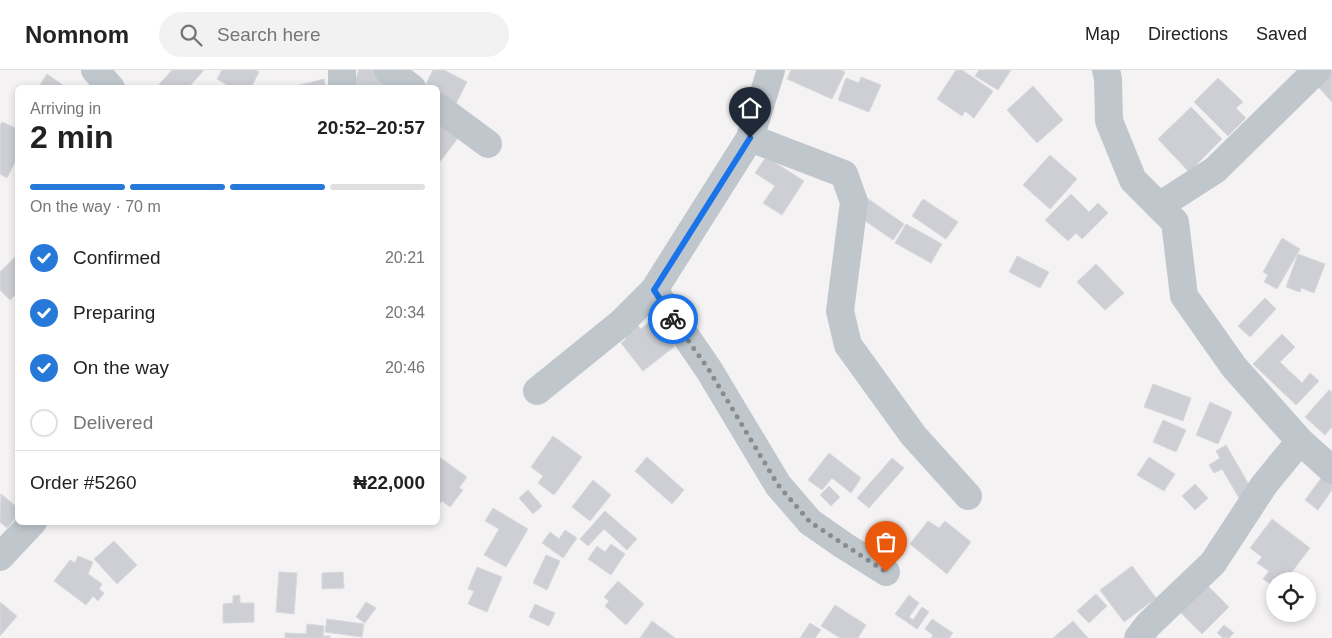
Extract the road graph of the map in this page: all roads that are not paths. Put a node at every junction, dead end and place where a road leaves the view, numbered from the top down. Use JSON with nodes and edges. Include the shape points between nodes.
{"nodes":[{"id":1,"x":95,"y":70,"type":"edge"},
{"id":2,"x":342,"y":70,"type":"edge"},
{"id":3,"x":388,"y":70,"type":"edge"},
{"id":4,"x":771,"y":70,"type":"edge"},
{"id":5,"x":1106,"y":70,"type":"edge"},
{"id":6,"x":1317,"y":70,"type":"edge"},
{"id":7,"x":108,"y":85,"type":"edge"},
{"id":8,"x":342,"y":85,"type":"edge"},
{"id":9,"x":408,"y":85,"type":"edge"},
{"id":10,"x":440,"y":108,"type":"edge"},
{"id":11,"x":750,"y":138,"type":"junction"},
{"id":12,"x":488,"y":144,"type":"dead end"},
{"id":13,"x":1160,"y":206,"type":"junction"},
{"id":14,"x":654,"y":290,"type":"junction"},
{"id":15,"x":537,"y":391,"type":"dead end"},
{"id":16,"x":1300,"y":441,"type":"junction"},
{"id":17,"x":1329,"y":460,"type":"edge"},
{"id":18,"x":968,"y":496,"type":"dead end"},
{"id":19,"x":30,"y":525,"type":"edge"},
{"id":20,"x":0,"y":557,"type":"edge"},
{"id":21,"x":886,"y":572,"type":"dead end"},
{"id":22,"x":1138,"y":638,"type":"edge"}],
"edges":[{"from":1,"to":7,"type":"street"},
{"from":2,"to":8,"type":"street"},
{"from":3,"to":9,"type":"street"},
{"from":4,"to":11,"type":"street"},
{"from":5,"to":13,"type":"street","via":[[1109,121],[1133,180]]},
{"from":6,"to":13,"type":"street","via":[[1215,170]]},
{"from":10,"to":12,"type":"street"},
{"from":11,"to":14,"type":"street"},
{"from":11,"to":18,"type":"street","via":[[844,174],[854,202],[840,311],[848,345],[913,435]]},
{"from":13,"to":16,"type":"street","via":[[1175,222],[1184,296],[1234,367]]},
{"from":14,"to":15,"type":"street","via":[[621,323]]},
{"from":14,"to":21,"type":"street","via":[[709,370],[778,485],[810,522]]},
{"from":16,"to":17,"type":"street"},
{"from":16,"to":22,"type":"street","via":[[1264,485],[1213,563],[1148,624]]},
{"from":19,"to":20,"type":"street"}]}
